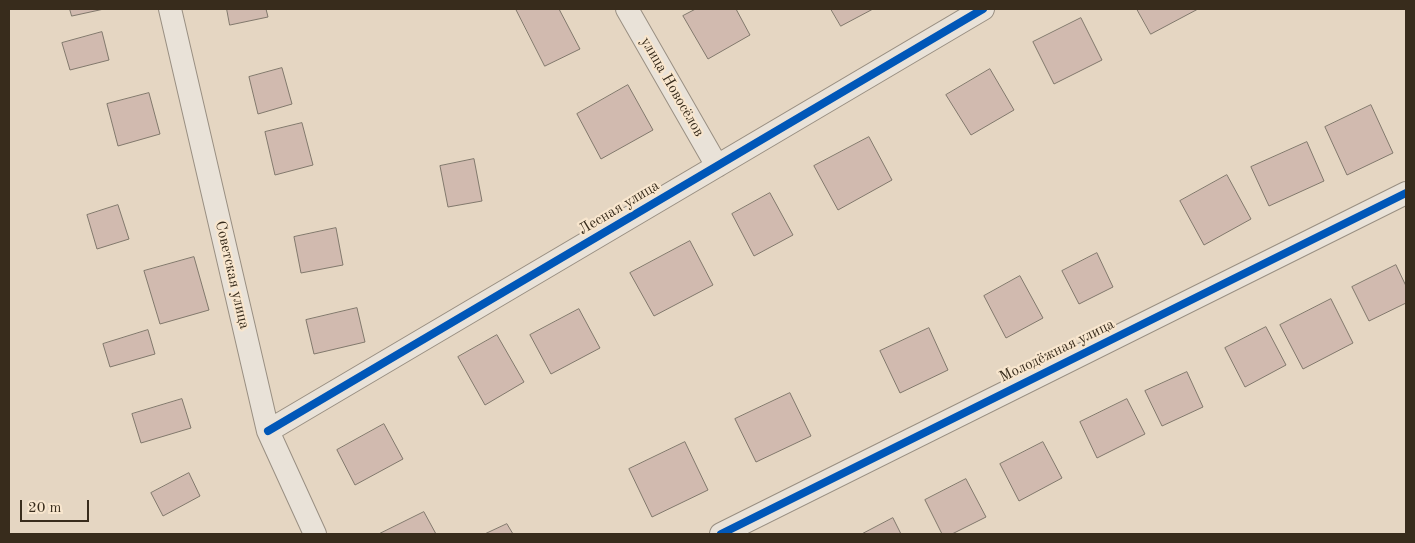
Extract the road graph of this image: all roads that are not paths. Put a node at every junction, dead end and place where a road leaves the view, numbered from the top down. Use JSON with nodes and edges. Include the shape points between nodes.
{"nodes":[{"id":1,"x":170,"y":9,"type":"edge"},
{"id":2,"x":627,"y":9,"type":"edge"},
{"id":3,"x":983,"y":9,"type":"edge"},
{"id":4,"x":717,"y":166,"type":"junction"},
{"id":5,"x":1406,"y":193,"type":"edge"},
{"id":6,"x":268,"y":431,"type":"junction"},
{"id":7,"x":315,"y":534,"type":"edge"},
{"id":8,"x":721,"y":534,"type":"edge"}],
"edges":[{"from":1,"to":6,"type":"street","name":"Советская улица"},
{"from":2,"to":4,"type":"street","name":"улица Новосёлов"},
{"from":3,"to":4,"type":"street","name":"Лесная улица"},
{"from":4,"to":6,"type":"street","name":"Лесная улица"},
{"from":5,"to":8,"type":"street","name":"Молодёжная улица"},
{"from":6,"to":7,"type":"street","name":"Советская улица"}]}
